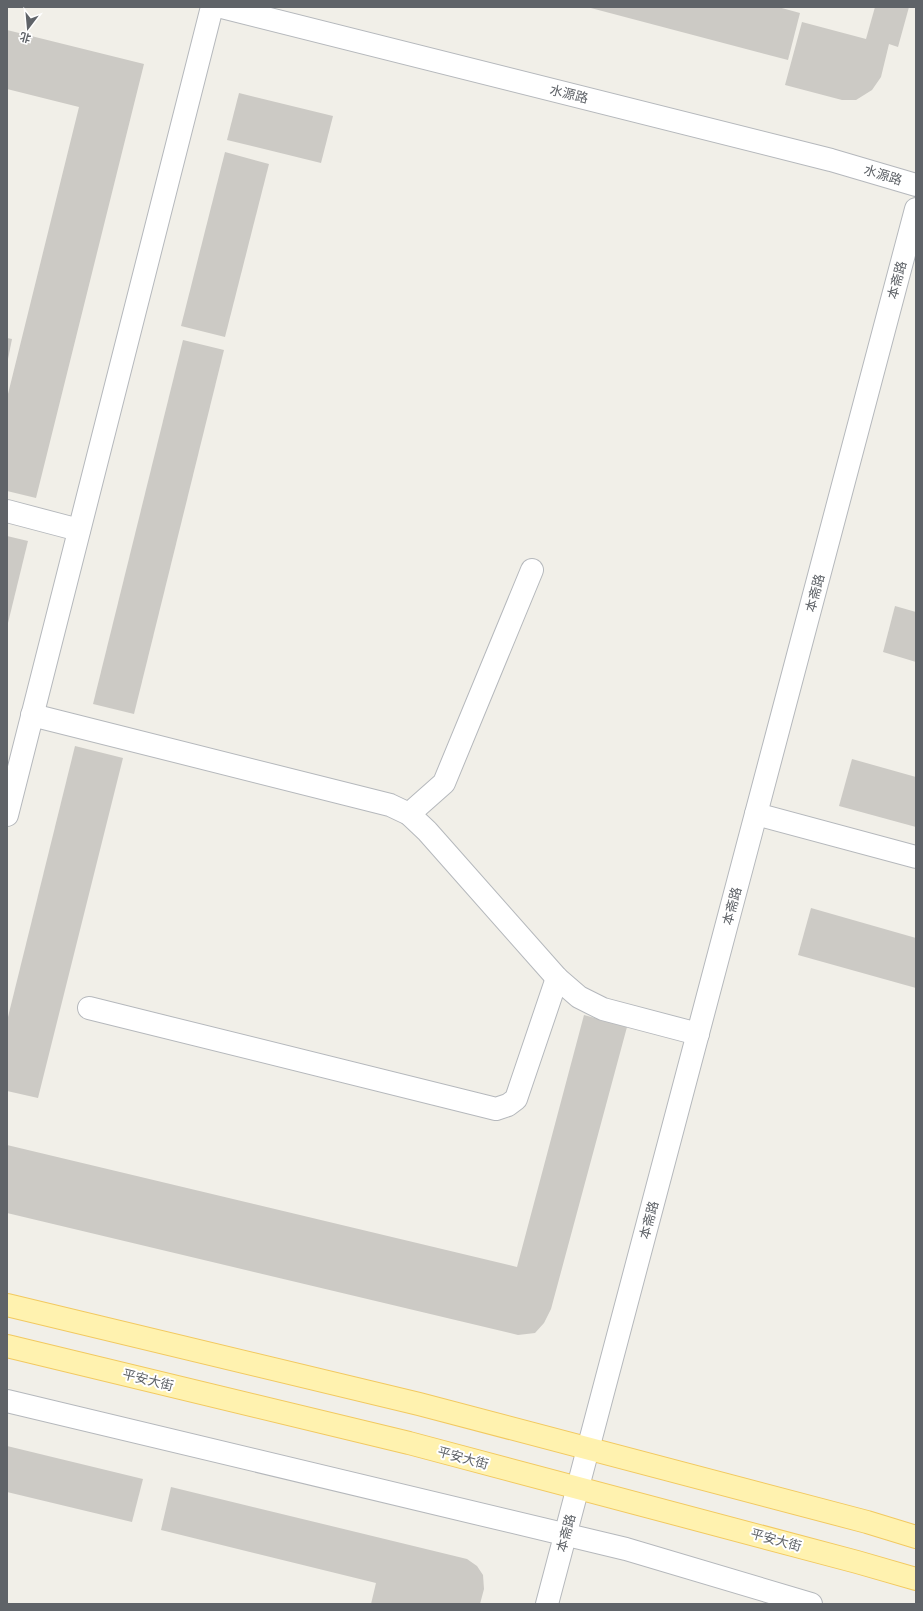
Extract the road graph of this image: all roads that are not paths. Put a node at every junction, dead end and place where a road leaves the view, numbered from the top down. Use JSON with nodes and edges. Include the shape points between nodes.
{"nodes":[{"id":1,"x":212,"y":7,"type":"edge"},
{"id":2,"x":222,"y":7,"type":"edge"},
{"id":3,"x":916,"y":185,"type":"edge"},
{"id":4,"x":916,"y":209,"type":"edge"},
{"id":5,"x":7,"y":511,"type":"edge"},
{"id":6,"x":79,"y":530,"type":"junction"},
{"id":7,"x":532,"y":570,"type":"dead end"},
{"id":8,"x":32,"y":715,"type":"junction"},
{"id":9,"x":409,"y":814,"type":"junction"},
{"id":10,"x":756,"y":814,"type":"junction"},
{"id":11,"x":7,"y":815,"type":"edge"},
{"id":12,"x":916,"y":857,"type":"edge"},
{"id":13,"x":557,"y":978,"type":"junction"},
{"id":14,"x":89,"y":1008,"type":"dead end"},
{"id":15,"x":698,"y":1034,"type":"junction"},
{"id":16,"x":7,"y":1305,"type":"edge"},
{"id":17,"x":7,"y":1346,"type":"edge"},
{"id":18,"x":7,"y":1401,"type":"edge"},
{"id":19,"x":588,"y":1449,"type":"junction"},
{"id":20,"x":578,"y":1488,"type":"junction"},
{"id":21,"x":565,"y":1534,"type":"junction"},
{"id":22,"x":916,"y":1537,"type":"edge"},
{"id":23,"x":916,"y":1579,"type":"edge"},
{"id":24,"x":547,"y":1604,"type":"edge"},
{"id":25,"x":811,"y":1604,"type":"edge"}],
"edges":[{"from":1,"to":6,"type":"street"},
{"from":2,"to":3,"type":"street","name":"水源路","via":[[823,158]]},
{"from":4,"to":10,"type":"street","name":"本斋路"},
{"from":5,"to":6,"type":"street"},
{"from":6,"to":8,"type":"street"},
{"from":7,"to":9,"type":"street","via":[[444,783]]},
{"from":8,"to":9,"type":"street","via":[[390,805]]},
{"from":8,"to":11,"type":"street"},
{"from":9,"to":13,"type":"street"},
{"from":10,"to":12,"type":"street"},
{"from":10,"to":15,"type":"street","name":"本斋路"},
{"from":13,"to":14,"type":"street","via":[[516,1099],[508,1106],[496,1109]]},
{"from":13,"to":15,"type":"street","via":[[579,997],[603,1009]]},
{"from":15,"to":19,"type":"street","name":"本斋路"},
{"from":16,"to":19,"type":"main road","via":[[412,1402]]},
{"from":17,"to":20,"type":"main road","name":"平安大街","via":[[409,1443]]},
{"from":18,"to":21,"type":"street"},
{"from":19,"to":20,"type":"street","name":"本斋路"},
{"from":19,"to":22,"type":"main road"},
{"from":20,"to":21,"type":"street","name":"本斋路"},
{"from":20,"to":23,"type":"main road","name":"平安大街"},
{"from":21,"to":24,"type":"street","name":"本斋路"},
{"from":21,"to":25,"type":"street","via":[[626,1549]]}]}
